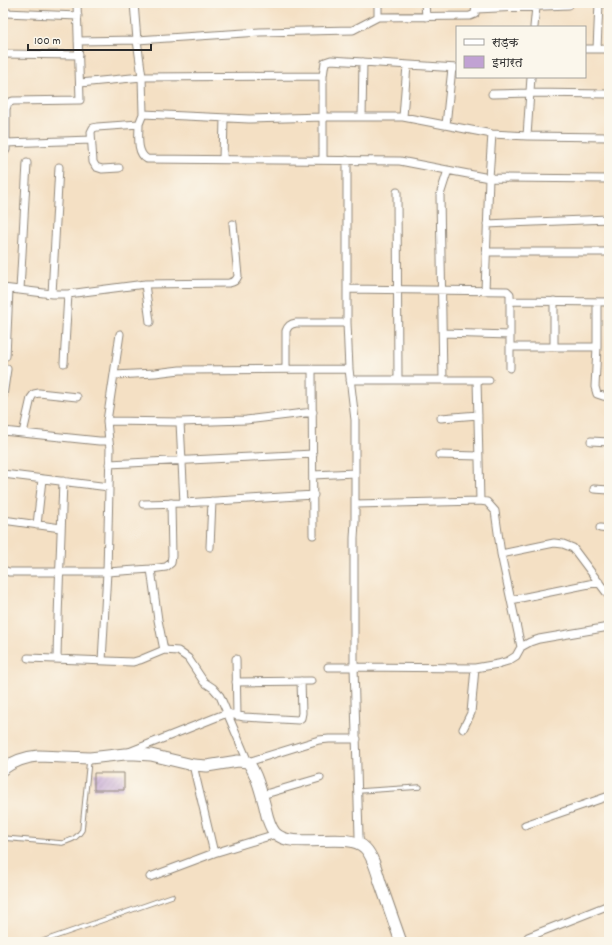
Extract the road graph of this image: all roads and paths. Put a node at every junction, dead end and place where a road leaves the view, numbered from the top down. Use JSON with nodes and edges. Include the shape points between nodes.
{"nodes":[{"id":1,"x":77,"y":3,"type":"edge"},
{"id":2,"x":134,"y":3,"type":"edge"},
{"id":3,"x":378,"y":3,"type":"edge"},
{"id":4,"x":425,"y":3,"type":"edge"},
{"id":5,"x":599,"y":3,"type":"edge"},
{"id":6,"x":552,"y":5,"type":"edge"},
{"id":7,"x":569,"y":5,"type":"dead end"},
{"id":8,"x":476,"y":6,"type":"edge"},
{"id":9,"x":536,"y":7,"type":"junction"},
{"id":10,"x":5,"y":13,"type":"dead end"},
{"id":11,"x":78,"y":16,"type":"junction"},
{"id":12,"x":378,"y":17,"type":"junction"},
{"id":13,"x":426,"y":17,"type":"junction"},
{"id":14,"x":534,"y":26,"type":"edge"},
{"id":15,"x":137,"y":40,"type":"junction"},
{"id":16,"x":78,"y":41,"type":"junction"},
{"id":17,"x":586,"y":49,"type":"edge"},
{"id":18,"x":597,"y":49,"type":"junction"},
{"id":19,"x":609,"y":49,"type":"edge"},
{"id":20,"x":3,"y":54,"type":"edge"},
{"id":21,"x":79,"y":55,"type":"junction"},
{"id":22,"x":363,"y":62,"type":"junction"},
{"id":23,"x":407,"y":65,"type":"junction"},
{"id":24,"x":454,"y":68,"type":"edge"},
{"id":25,"x":323,"y":76,"type":"junction"},
{"id":26,"x":142,"y":77,"type":"junction"},
{"id":27,"x":531,"y":78,"type":"edge"},
{"id":28,"x":80,"y":83,"type":"junction"},
{"id":29,"x":530,"y":93,"type":"junction"},
{"id":30,"x":492,"y":94,"type":"dead end"},
{"id":31,"x":609,"y":94,"type":"edge"},
{"id":32,"x":143,"y":114,"type":"junction"},
{"id":33,"x":323,"y":117,"type":"junction"},
{"id":34,"x":362,"y":117,"type":"junction"},
{"id":35,"x":403,"y":117,"type":"junction"},
{"id":36,"x":224,"y":118,"type":"junction"},
{"id":37,"x":139,"y":124,"type":"junction"},
{"id":38,"x":446,"y":125,"type":"junction"},
{"id":39,"x":492,"y":134,"type":"junction"},
{"id":40,"x":527,"y":136,"type":"junction"},
{"id":41,"x":609,"y":137,"type":"edge"},
{"id":42,"x":91,"y":140,"type":"junction"},
{"id":43,"x":6,"y":143,"type":"junction"},
{"id":44,"x":3,"y":153,"type":"edge"},
{"id":45,"x":223,"y":159,"type":"junction"},
{"id":46,"x":323,"y":160,"type":"junction"},
{"id":47,"x":347,"y":160,"type":"junction"},
{"id":48,"x":27,"y":162,"type":"dead end"},
{"id":49,"x":59,"y":167,"type":"dead end"},
{"id":50,"x":119,"y":168,"type":"dead end"},
{"id":51,"x":448,"y":170,"type":"junction"},
{"id":52,"x":489,"y":178,"type":"junction"},
{"id":53,"x":609,"y":180,"type":"edge"},
{"id":54,"x":397,"y":192,"type":"dead end"},
{"id":55,"x":609,"y":220,"type":"edge"},
{"id":56,"x":233,"y":224,"type":"dead end"},
{"id":57,"x":488,"y":224,"type":"junction"},
{"id":58,"x":486,"y":252,"type":"junction"},
{"id":59,"x":609,"y":252,"type":"edge"},
{"id":60,"x":145,"y":284,"type":"junction"},
{"id":61,"x":6,"y":289,"type":"edge"},
{"id":62,"x":347,"y":289,"type":"junction"},
{"id":63,"x":398,"y":289,"type":"junction"},
{"id":64,"x":20,"y":290,"type":"junction"},
{"id":65,"x":442,"y":290,"type":"junction"},
{"id":66,"x":485,"y":291,"type":"junction"},
{"id":67,"x":52,"y":294,"type":"junction"},
{"id":68,"x":68,"y":294,"type":"junction"},
{"id":69,"x":510,"y":301,"type":"junction"},
{"id":70,"x":554,"y":301,"type":"junction"},
{"id":71,"x":597,"y":302,"type":"junction"},
{"id":72,"x":609,"y":302,"type":"edge"},
{"id":73,"x":150,"y":322,"type":"dead end"},
{"id":74,"x":347,"y":323,"type":"junction"},
{"id":75,"x":442,"y":333,"type":"junction"},
{"id":76,"x":120,"y":334,"type":"dead end"},
{"id":77,"x":510,"y":335,"type":"junction"},
{"id":78,"x":510,"y":347,"type":"junction"},
{"id":79,"x":554,"y":347,"type":"junction"},
{"id":80,"x":597,"y":347,"type":"junction"},
{"id":81,"x":6,"y":356,"type":"dead end"},
{"id":82,"x":64,"y":363,"type":"dead end"},
{"id":83,"x":510,"y":368,"type":"dead end"},
{"id":84,"x":7,"y":369,"type":"dead end"},
{"id":85,"x":286,"y":369,"type":"junction"},
{"id":86,"x":312,"y":369,"type":"junction"},
{"id":87,"x":349,"y":369,"type":"junction"},
{"id":88,"x":114,"y":375,"type":"junction"},
{"id":89,"x":398,"y":379,"type":"junction"},
{"id":90,"x":350,"y":380,"type":"junction"},
{"id":91,"x":443,"y":380,"type":"junction"},
{"id":92,"x":477,"y":380,"type":"junction"},
{"id":93,"x":489,"y":380,"type":"dead end"},
{"id":94,"x":3,"y":396,"type":"edge"},
{"id":95,"x":609,"y":397,"type":"edge"},
{"id":96,"x":77,"y":398,"type":"dead end"},
{"id":97,"x":313,"y":412,"type":"junction"},
{"id":98,"x":478,"y":415,"type":"junction"},
{"id":99,"x":441,"y":418,"type":"dead end"},
{"id":100,"x":107,"y":420,"type":"junction"},
{"id":101,"x":180,"y":422,"type":"junction"},
{"id":102,"x":3,"y":431,"type":"edge"},
{"id":103,"x":23,"y":434,"type":"junction"},
{"id":104,"x":109,"y":441,"type":"junction"},
{"id":105,"x":591,"y":441,"type":"dead end"},
{"id":106,"x":609,"y":442,"type":"edge"},
{"id":107,"x":313,"y":454,"type":"junction"},
{"id":108,"x":439,"y":455,"type":"dead end"},
{"id":109,"x":479,"y":456,"type":"junction"},
{"id":110,"x":182,"y":461,"type":"junction"},
{"id":111,"x":110,"y":464,"type":"junction"},
{"id":112,"x":355,"y":473,"type":"junction"},
{"id":113,"x":3,"y":474,"type":"edge"},
{"id":114,"x":313,"y":475,"type":"junction"},
{"id":115,"x":42,"y":479,"type":"junction"},
{"id":116,"x":63,"y":481,"type":"junction"},
{"id":117,"x":109,"y":487,"type":"junction"},
{"id":118,"x":594,"y":489,"type":"dead end"},
{"id":119,"x":609,"y":490,"type":"edge"},
{"id":120,"x":314,"y":495,"type":"junction"},
{"id":121,"x":212,"y":501,"type":"junction"},
{"id":122,"x":480,"y":501,"type":"junction"},
{"id":123,"x":171,"y":503,"type":"junction"},
{"id":124,"x":184,"y":503,"type":"junction"},
{"id":125,"x":143,"y":504,"type":"dead end"},
{"id":126,"x":355,"y":504,"type":"junction"},
{"id":127,"x":3,"y":520,"type":"edge"},
{"id":128,"x":37,"y":525,"type":"junction"},
{"id":129,"x":62,"y":528,"type":"junction"},
{"id":130,"x":600,"y":528,"type":"dead end"},
{"id":131,"x":609,"y":529,"type":"edge"},
{"id":132,"x":313,"y":535,"type":"dead end"},
{"id":133,"x":210,"y":548,"type":"dead end"},
{"id":134,"x":501,"y":554,"type":"junction"},
{"id":135,"x":152,"y":569,"type":"junction"},
{"id":136,"x":3,"y":570,"type":"edge"},
{"id":137,"x":59,"y":572,"type":"junction"},
{"id":138,"x":107,"y":572,"type":"junction"},
{"id":139,"x":599,"y":582,"type":"junction"},
{"id":140,"x":609,"y":596,"type":"edge"},
{"id":141,"x":511,"y":600,"type":"junction"},
{"id":142,"x":609,"y":627,"type":"edge"},
{"id":143,"x":521,"y":648,"type":"junction"},
{"id":144,"x":164,"y":650,"type":"junction"},
{"id":145,"x":28,"y":658,"type":"dead end"},
{"id":146,"x":57,"y":659,"type":"junction"},
{"id":147,"x":236,"y":659,"type":"dead end"},
{"id":148,"x":102,"y":661,"type":"junction"},
{"id":149,"x":354,"y":666,"type":"junction"},
{"id":150,"x":328,"y":667,"type":"dead end"},
{"id":151,"x":475,"y":668,"type":"junction"},
{"id":152,"x":311,"y":681,"type":"dead end"},
{"id":153,"x":236,"y":682,"type":"junction"},
{"id":154,"x":301,"y":682,"type":"junction"},
{"id":155,"x":227,"y":713,"type":"junction"},
{"id":156,"x":237,"y":716,"type":"junction"},
{"id":157,"x":463,"y":729,"type":"dead end"},
{"id":158,"x":357,"y":739,"type":"junction"},
{"id":159,"x":125,"y":754,"type":"junction"},
{"id":160,"x":90,"y":758,"type":"junction"},
{"id":161,"x":248,"y":762,"type":"junction"},
{"id":162,"x":193,"y":765,"type":"junction"},
{"id":163,"x":3,"y":769,"type":"edge"},
{"id":164,"x":320,"y":778,"type":"dead end"},
{"id":165,"x":420,"y":787,"type":"dead end"},
{"id":166,"x":358,"y":791,"type":"junction"},
{"id":167,"x":262,"y":795,"type":"junction"},
{"id":168,"x":609,"y":796,"type":"edge"},
{"id":169,"x":525,"y":825,"type":"dead end"},
{"id":170,"x":276,"y":834,"type":"junction"},
{"id":171,"x":3,"y":838,"type":"edge"},
{"id":172,"x":360,"y":844,"type":"junction"},
{"id":173,"x":214,"y":853,"type":"junction"},
{"id":174,"x":150,"y":877,"type":"dead end"},
{"id":175,"x":172,"y":896,"type":"dead end"},
{"id":176,"x":609,"y":906,"type":"edge"},
{"id":177,"x":528,"y":937,"type":"dead end"},
{"id":178,"x":40,"y":942,"type":"edge"},
{"id":179,"x":401,"y":942,"type":"edge"}],
"edges":[{"from":1,"to":11,"type":"street"},
{"from":2,"to":15,"type":"street"},
{"from":3,"to":12,"type":"street"},
{"from":4,"to":13,"type":"street"},
{"from":5,"to":18,"type":"street"},
{"from":6,"to":7,"type":"street"},
{"from":6,"to":9,"type":"street"},
{"from":8,"to":9,"type":"street"},
{"from":8,"to":13,"type":"street","via":[[475,14],[470,16]]},
{"from":9,"to":14,"type":"street"},
{"from":10,"to":11,"type":"street"},
{"from":11,"to":16,"type":"street"},
{"from":12,"to":13,"type":"street"},
{"from":12,"to":15,"type":"street","via":[[353,30],[260,32]]},
{"from":15,"to":16,"type":"street"},
{"from":15,"to":26,"type":"street"},
{"from":16,"to":21,"type":"street"},
{"from":17,"to":18,"type":"street"},
{"from":18,"to":19,"type":"street"},
{"from":20,"to":21,"type":"street"},
{"from":21,"to":28,"type":"street"},
{"from":22,"to":23,"type":"street"},
{"from":22,"to":25,"type":"street","via":[[324,62]]},
{"from":22,"to":34,"type":"street"},
{"from":23,"to":24,"type":"street"},
{"from":23,"to":35,"type":"street"},
{"from":24,"to":38,"type":"street"},
{"from":25,"to":26,"type":"street"},
{"from":25,"to":33,"type":"street"},
{"from":26,"to":28,"type":"street"},
{"from":26,"to":32,"type":"street"},
{"from":27,"to":29,"type":"street"},
{"from":28,"to":43,"type":"street","via":[[80,100],[8,103]]},
{"from":29,"to":30,"type":"street"},
{"from":29,"to":31,"type":"street"},
{"from":29,"to":40,"type":"street"},
{"from":32,"to":36,"type":"street"},
{"from":32,"to":37,"type":"street"},
{"from":33,"to":34,"type":"street"},
{"from":33,"to":36,"type":"street"},
{"from":33,"to":46,"type":"street"},
{"from":34,"to":35,"type":"street"},
{"from":35,"to":38,"type":"street"},
{"from":36,"to":45,"type":"street"},
{"from":37,"to":42,"type":"street","via":[[93,128]]},
{"from":37,"to":45,"type":"street","via":[[140,150],[147,159]]},
{"from":38,"to":39,"type":"street"},
{"from":39,"to":40,"type":"street"},
{"from":39,"to":52,"type":"street"},
{"from":40,"to":41,"type":"street"},
{"from":42,"to":43,"type":"street"},
{"from":42,"to":50,"type":"street","via":[[93,162],[96,167]]},
{"from":43,"to":44,"type":"street","via":[[6,150]]},
{"from":45,"to":46,"type":"street"},
{"from":46,"to":47,"type":"street"},
{"from":47,"to":51,"type":"street","via":[[400,161]]},
{"from":47,"to":62,"type":"street"},
{"from":48,"to":64,"type":"street"},
{"from":49,"to":67,"type":"street"},
{"from":51,"to":52,"type":"street"},
{"from":51,"to":65,"type":"street","via":[[440,195]]},
{"from":52,"to":53,"type":"street"},
{"from":52,"to":57,"type":"street"},
{"from":54,"to":63,"type":"street"},
{"from":55,"to":57,"type":"street"},
{"from":56,"to":60,"type":"street","via":[[237,280],[229,283]]},
{"from":57,"to":58,"type":"street"},
{"from":58,"to":59,"type":"street"},
{"from":58,"to":66,"type":"street"},
{"from":60,"to":68,"type":"street"},
{"from":60,"to":73,"type":"street"},
{"from":61,"to":64,"type":"street"},
{"from":61,"to":81,"type":"street"},
{"from":62,"to":63,"type":"street"},
{"from":62,"to":74,"type":"street"},
{"from":63,"to":65,"type":"street"},
{"from":63,"to":89,"type":"street"},
{"from":64,"to":67,"type":"street"},
{"from":65,"to":66,"type":"street"},
{"from":65,"to":75,"type":"street"},
{"from":66,"to":69,"type":"street","via":[[507,291],[510,294]]},
{"from":67,"to":68,"type":"street"},
{"from":68,"to":82,"type":"street"},
{"from":69,"to":70,"type":"street"},
{"from":69,"to":77,"type":"street"},
{"from":70,"to":71,"type":"street"},
{"from":70,"to":79,"type":"street"},
{"from":71,"to":72,"type":"street"},
{"from":71,"to":80,"type":"street"},
{"from":74,"to":85,"type":"street","via":[[296,323],[288,326]]},
{"from":74,"to":87,"type":"street"},
{"from":75,"to":77,"type":"street"},
{"from":75,"to":91,"type":"street"},
{"from":76,"to":88,"type":"street"},
{"from":77,"to":78,"type":"street"},
{"from":78,"to":79,"type":"street"},
{"from":78,"to":83,"type":"street"},
{"from":79,"to":80,"type":"street"},
{"from":80,"to":95,"type":"street","via":[[595,387],[597,394]]},
{"from":84,"to":94,"type":"street"},
{"from":85,"to":86,"type":"street"},
{"from":85,"to":88,"type":"street","via":[[180,370]]},
{"from":86,"to":87,"type":"street"},
{"from":86,"to":97,"type":"street"},
{"from":87,"to":90,"type":"street"},
{"from":88,"to":100,"type":"street"},
{"from":89,"to":90,"type":"street"},
{"from":89,"to":91,"type":"street"},
{"from":90,"to":112,"type":"street","via":[[355,420]]},
{"from":91,"to":92,"type":"street"},
{"from":92,"to":93,"type":"street"},
{"from":92,"to":98,"type":"street"},
{"from":96,"to":103,"type":"street","via":[[34,394]]},
{"from":97,"to":101,"type":"street","via":[[246,420]]},
{"from":97,"to":107,"type":"street"},
{"from":98,"to":99,"type":"street"},
{"from":98,"to":109,"type":"street"},
{"from":100,"to":101,"type":"street"},
{"from":100,"to":104,"type":"street"},
{"from":101,"to":110,"type":"street"},
{"from":102,"to":103,"type":"street"},
{"from":103,"to":104,"type":"street"},
{"from":104,"to":111,"type":"street"},
{"from":105,"to":106,"type":"street"},
{"from":107,"to":110,"type":"street"},
{"from":107,"to":114,"type":"street"},
{"from":108,"to":109,"type":"street"},
{"from":109,"to":122,"type":"street"},
{"from":110,"to":111,"type":"street"},
{"from":110,"to":124,"type":"street"},
{"from":111,"to":117,"type":"street"},
{"from":112,"to":114,"type":"street"},
{"from":112,"to":126,"type":"street"},
{"from":113,"to":115,"type":"street"},
{"from":114,"to":120,"type":"street"},
{"from":115,"to":116,"type":"street"},
{"from":115,"to":128,"type":"street"},
{"from":116,"to":117,"type":"street"},
{"from":116,"to":129,"type":"street"},
{"from":117,"to":138,"type":"street"},
{"from":118,"to":119,"type":"street"},
{"from":120,"to":121,"type":"street"},
{"from":120,"to":132,"type":"street"},
{"from":121,"to":124,"type":"street"},
{"from":121,"to":133,"type":"street"},
{"from":122,"to":126,"type":"street"},
{"from":122,"to":134,"type":"street","via":[[487,502],[495,511]]},
{"from":123,"to":124,"type":"street"},
{"from":123,"to":125,"type":"street"},
{"from":123,"to":135,"type":"street","via":[[171,563],[166,567]]},
{"from":126,"to":149,"type":"street"},
{"from":127,"to":128,"type":"street"},
{"from":128,"to":129,"type":"street"},
{"from":129,"to":137,"type":"street"},
{"from":130,"to":131,"type":"street"},
{"from":134,"to":139,"type":"street","via":[[554,543],[563,544],[572,548]]},
{"from":134,"to":141,"type":"street"},
{"from":135,"to":138,"type":"street"},
{"from":135,"to":144,"type":"street"},
{"from":136,"to":137,"type":"street"},
{"from":137,"to":138,"type":"street"},
{"from":137,"to":146,"type":"street"},
{"from":138,"to":148,"type":"street"},
{"from":139,"to":140,"type":"street"},
{"from":139,"to":141,"type":"street"},
{"from":141,"to":143,"type":"street"},
{"from":142,"to":143,"type":"street","via":[[539,639]]},
{"from":143,"to":151,"type":"street","via":[[516,656],[508,661]]},
{"from":144,"to":148,"type":"street","via":[[133,662]]},
{"from":144,"to":155,"type":"street","via":[[178,651],[188,658],[204,682],[220,696]]},
{"from":145,"to":146,"type":"street"},
{"from":146,"to":148,"type":"street"},
{"from":147,"to":153,"type":"street"},
{"from":149,"to":150,"type":"street"},
{"from":149,"to":151,"type":"street"},
{"from":149,"to":158,"type":"street"},
{"from":151,"to":157,"type":"street","via":[[471,713]]},
{"from":152,"to":154,"type":"street"},
{"from":153,"to":154,"type":"street"},
{"from":153,"to":156,"type":"street"},
{"from":154,"to":156,"type":"street","via":[[302,713],[298,720]]},
{"from":155,"to":156,"type":"street"},
{"from":155,"to":159,"type":"street"},
{"from":155,"to":161,"type":"street"},
{"from":158,"to":161,"type":"street","via":[[319,740]]},
{"from":158,"to":166,"type":"street"},
{"from":159,"to":160,"type":"street"},
{"from":159,"to":162,"type":"street","via":[[151,755]]},
{"from":160,"to":163,"type":"street","via":[[30,756]]},
{"from":160,"to":171,"type":"lane","via":[[82,830],[77,838],[62,843]]},
{"from":161,"to":162,"type":"street"},
{"from":161,"to":167,"type":"street"},
{"from":162,"to":173,"type":"street"},
{"from":164,"to":167,"type":"street"},
{"from":165,"to":166,"type":"lane"},
{"from":166,"to":172,"type":"street"},
{"from":167,"to":170,"type":"street","via":[[271,828]]},
{"from":168,"to":169,"type":"street"},
{"from":170,"to":172,"type":"street","via":[[293,840]]},
{"from":170,"to":173,"type":"street"},
{"from":172,"to":179,"type":"street","via":[[366,849],[375,868]]},
{"from":173,"to":174,"type":"street"},
{"from":175,"to":178,"type":"lane"},
{"from":176,"to":177,"type":"street"}]}
